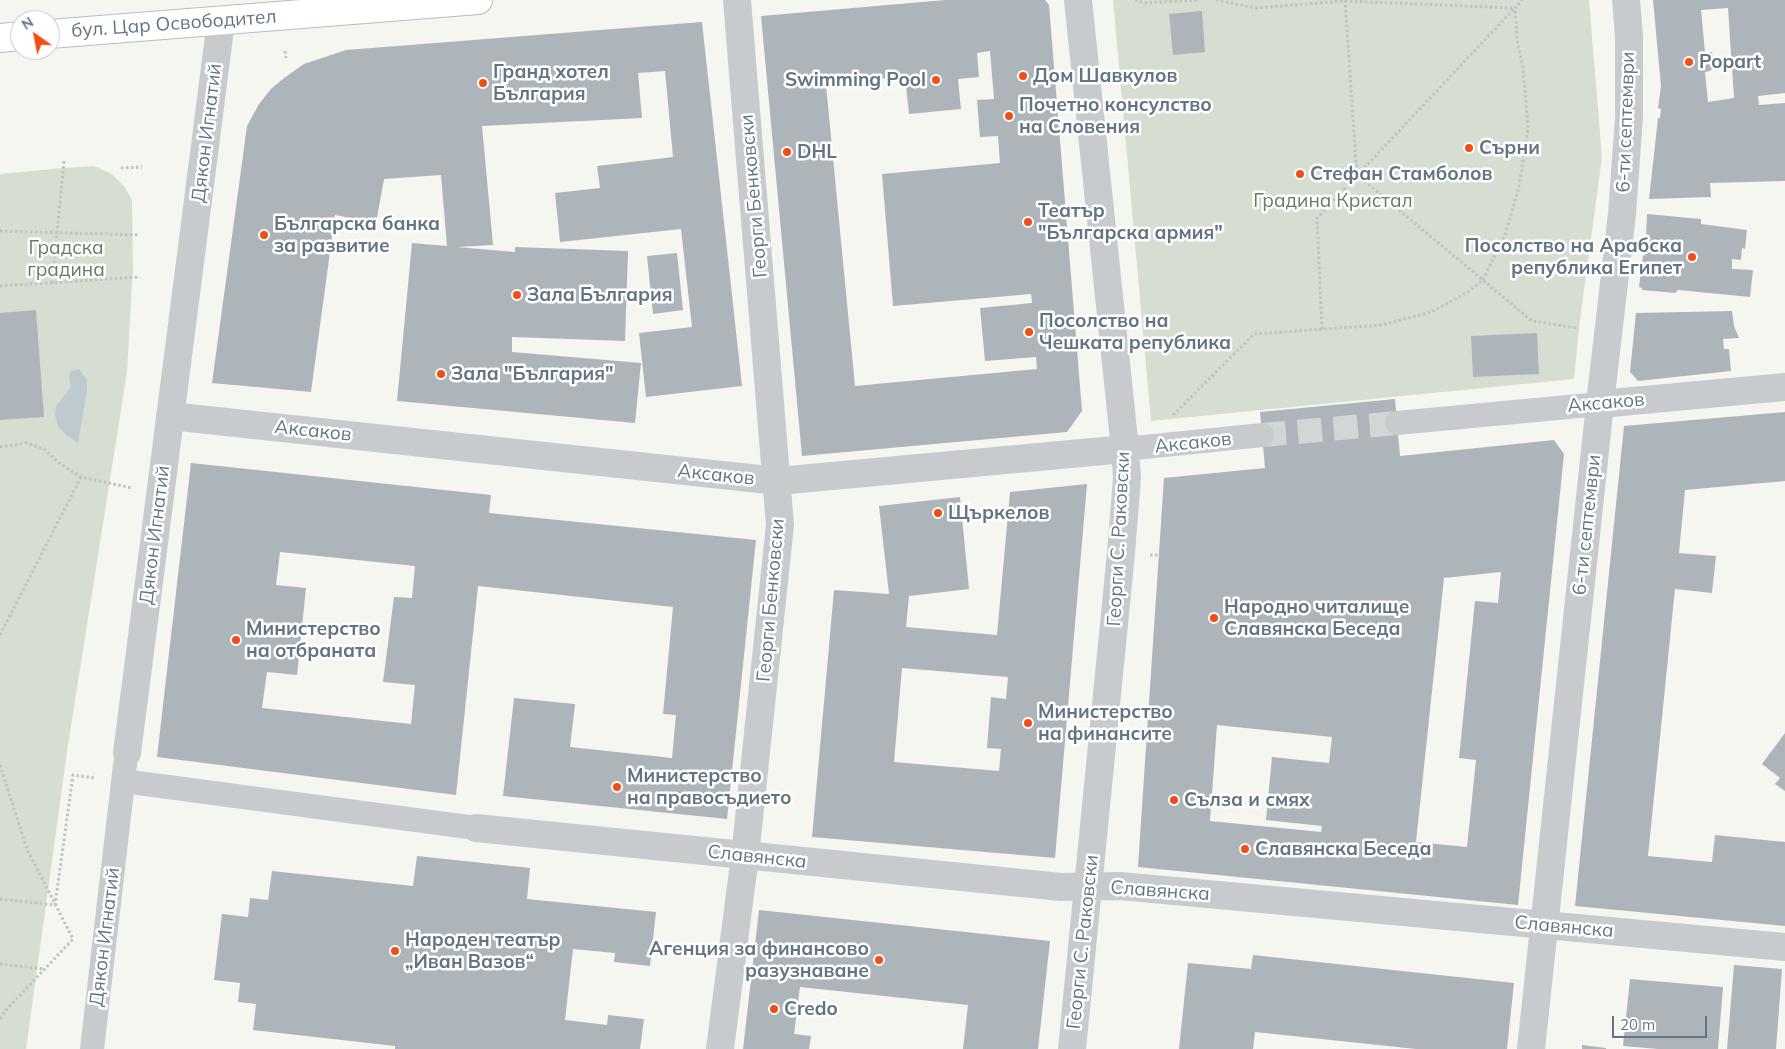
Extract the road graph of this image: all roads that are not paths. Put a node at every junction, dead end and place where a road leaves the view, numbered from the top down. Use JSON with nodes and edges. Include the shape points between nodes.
{"nodes":[{"id":1,"x":478,"y":0,"type":"edge"},
{"id":2,"x":737,"y":0,"type":"edge"},
{"id":3,"x":1078,"y":0,"type":"edge"},
{"id":4,"x":1626,"y":0,"type":"edge"},
{"id":5,"x":221,"y":21,"type":"junction"},
{"id":6,"x":60,"y":33,"type":"edge"},
{"id":7,"x":1785,"y":387,"type":"edge"},
{"id":8,"x":1600,"y":404,"type":"junction"},
{"id":9,"x":170,"y":416,"type":"junction"},
{"id":10,"x":1397,"y":423,"type":"tunnel mouth"},
{"id":11,"x":1262,"y":435,"type":"tunnel mouth"},
{"id":12,"x":1126,"y":449,"type":"junction"},
{"id":13,"x":778,"y":481,"type":"junction"},
{"id":14,"x":126,"y":753,"type":"joint"},
{"id":15,"x":123,"y":781,"type":"junction"},
{"id":16,"x":476,"y":828,"type":"joint"},
{"id":17,"x":745,"y":856,"type":"junction"},
{"id":18,"x":1088,"y":886,"type":"junction"},
{"id":19,"x":1545,"y":926,"type":"junction"},
{"id":20,"x":1785,"y":947,"type":"edge"},
{"id":21,"x":92,"y":1049,"type":"edge"},
{"id":22,"x":720,"y":1049,"type":"edge"},
{"id":23,"x":1072,"y":1049,"type":"edge"},
{"id":24,"x":1531,"y":1049,"type":"edge"}],
"edges":[{"from":1,"to":5,"type":"main road","name":"бул. Цар Освободител"},
{"from":2,"to":13,"type":"street","name":"Георги Бенковски"},
{"from":3,"to":12,"type":"street","name":"Георги С. Раковски"},
{"from":4,"to":8,"type":"street","name":"6-ти септември","via":[[1629,117],[1622,214]]},
{"from":5,"to":6,"type":"main road","name":"бул. Цар Освободител"},
{"from":5,"to":9,"type":"street","name":"Дякон Игнатий"},
{"from":7,"to":8,"type":"street","name":"Аксаков"},
{"from":8,"to":10,"type":"street","name":"Аксаков"},
{"from":8,"to":19,"type":"street","name":"6-ти септември"},
{"from":9,"to":13,"type":"street","name":"Аксаков"},
{"from":9,"to":14,"type":"street","name":"Дякон Игнатий"},
{"from":11,"to":12,"type":"street","name":"Аксаков"},
{"from":12,"to":13,"type":"street","name":"Аксаков"},
{"from":12,"to":18,"type":"street","name":"Георги С. Раковски","via":[[1122,553]]},
{"from":13,"to":17,"type":"street","name":"Георги Бенковски","via":[[780,525]]},
{"from":14,"to":15,"type":"street","name":"Дякон Игнатий"},
{"from":15,"to":16,"type":"street"},
{"from":15,"to":21,"type":"street","name":"Дякон Игнатий"},
{"from":16,"to":17,"type":"street","name":"Славянска"},
{"from":17,"to":18,"type":"street","name":"Славянска","via":[[1061,887]]},
{"from":17,"to":22,"type":"street","name":"Георги Бенковски"},
{"from":18,"to":19,"type":"street","name":"Славянска","via":[[1120,886]]},
{"from":18,"to":23,"type":"street","name":"Георги С. Раковски"},
{"from":19,"to":20,"type":"street","name":"Славянска"},
{"from":19,"to":24,"type":"street","name":"6-ти септември"}]}
